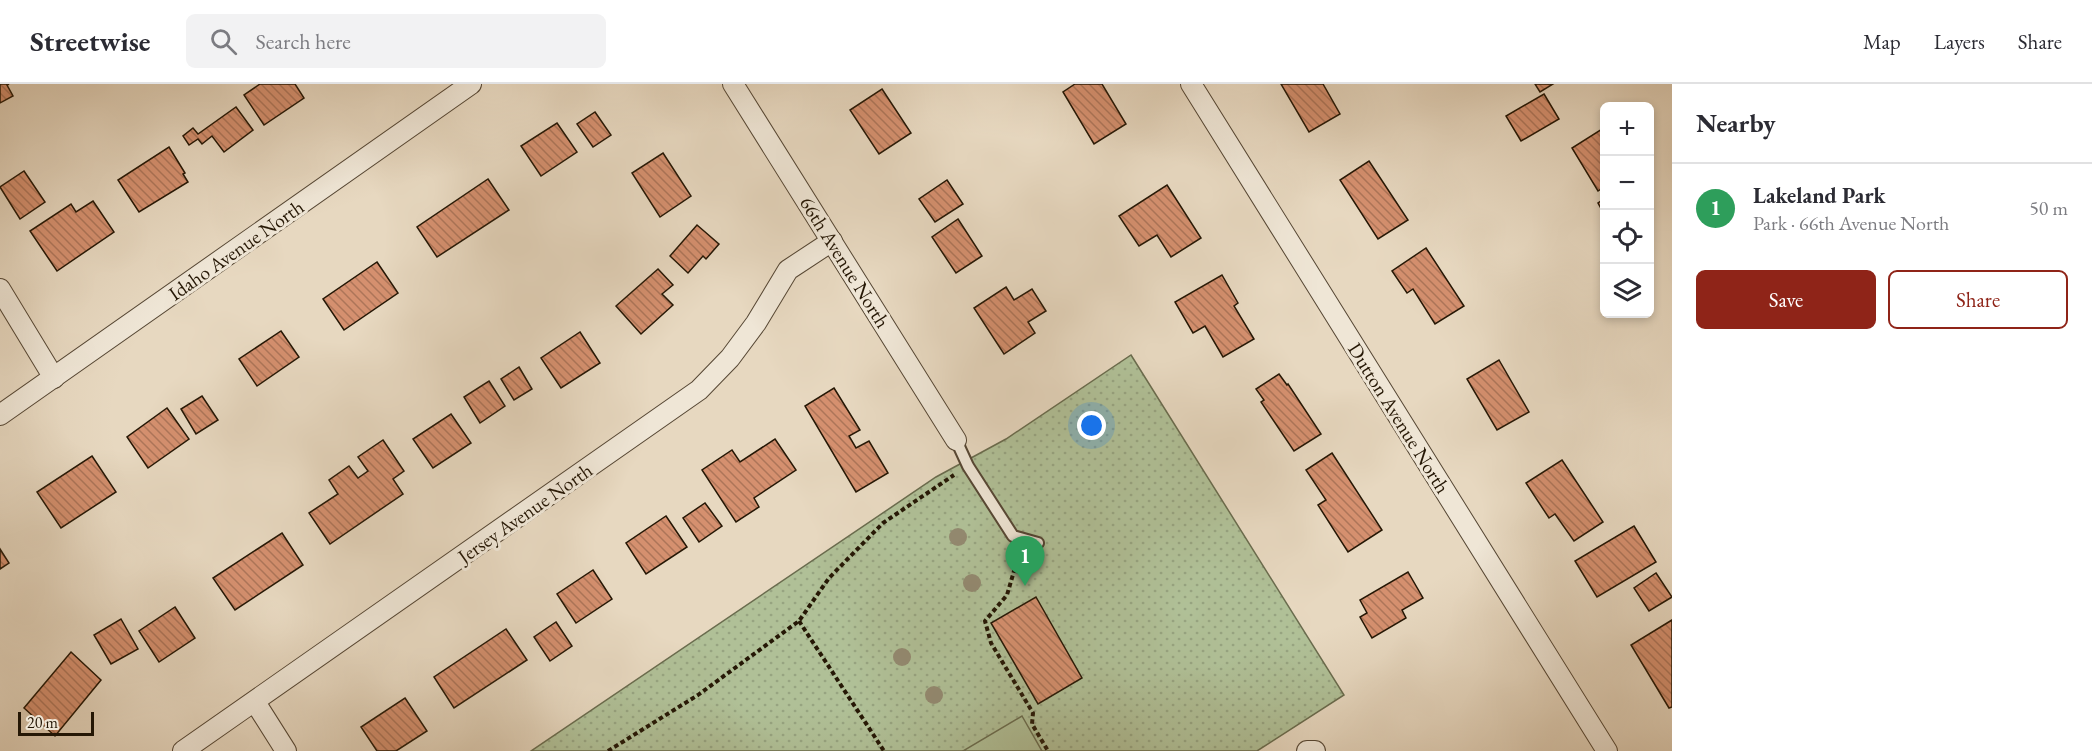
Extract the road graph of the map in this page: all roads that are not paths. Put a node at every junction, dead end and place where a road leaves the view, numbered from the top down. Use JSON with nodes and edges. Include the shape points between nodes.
{"nodes":[{"id":1,"x":471,"y":84,"type":"edge"},
{"id":2,"x":733,"y":84,"type":"edge"},
{"id":3,"x":1191,"y":84,"type":"edge"},
{"id":4,"x":832,"y":241,"type":"junction"},
{"id":5,"x":0,"y":290,"type":"edge"},
{"id":6,"x":54,"y":378,"type":"junction"},
{"id":7,"x":0,"y":415,"type":"edge"},
{"id":8,"x":956,"y":440,"type":"joint"},
{"id":9,"x":1038,"y":543,"type":"dead end"},
{"id":10,"x":255,"y":702,"type":"junction"},
{"id":11,"x":183,"y":751,"type":"edge"},
{"id":12,"x":286,"y":751,"type":"edge"},
{"id":13,"x":1307,"y":751,"type":"edge"},
{"id":14,"x":1315,"y":751,"type":"edge"},
{"id":15,"x":1607,"y":751,"type":"edge"}],
"edges":[{"from":1,"to":6,"type":"street","name":"Idaho Avenue North"},
{"from":2,"to":4,"type":"street","name":"66th Avenue North"},
{"from":3,"to":15,"type":"street","name":"Dutton Avenue North"},
{"from":4,"to":8,"type":"street","name":"66th Avenue North"},
{"from":4,"to":10,"type":"street","name":"Jersey Avenue North","via":[[788,270],[750,332],[699,390]]},
{"from":5,"to":6,"type":"street"},
{"from":6,"to":7,"type":"street","name":"Idaho Avenue North"},
{"from":8,"to":9,"type":"lane","via":[[1013,536]]},
{"from":10,"to":11,"type":"street","name":"Jersey Avenue North"},
{"from":10,"to":12,"type":"street"},
{"from":13,"to":14,"type":"street"}]}
